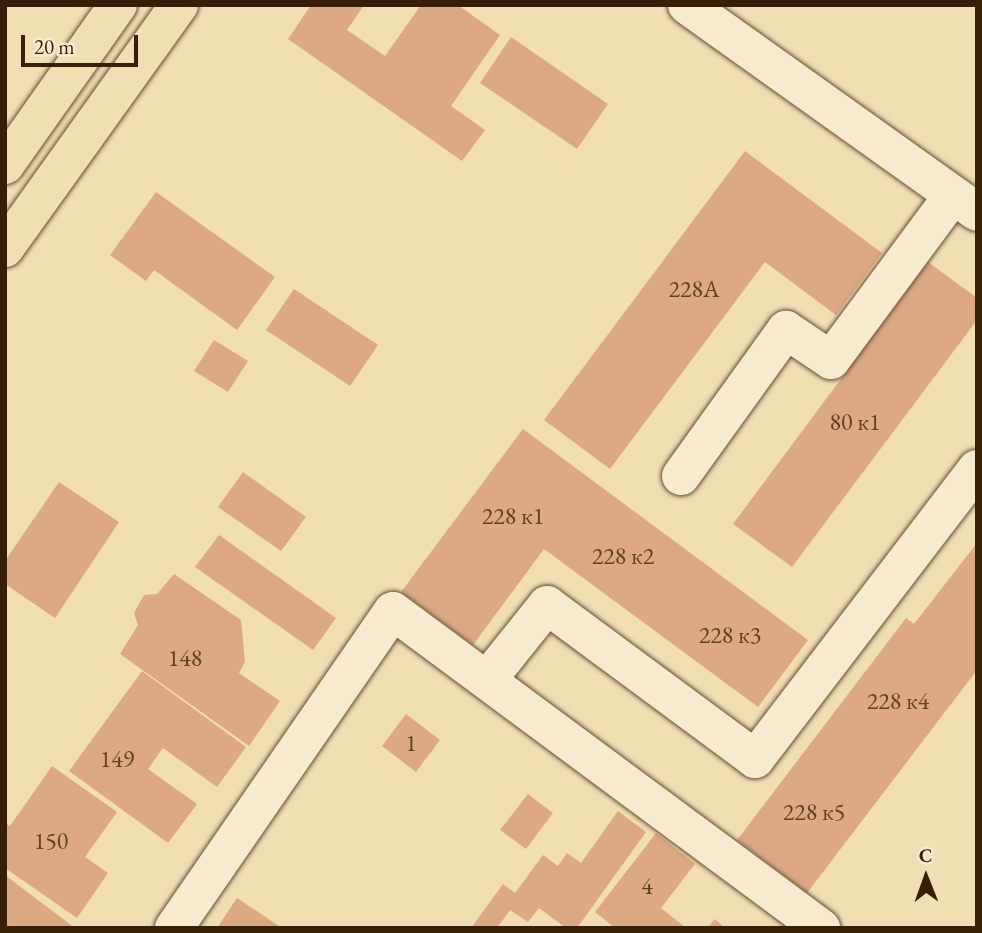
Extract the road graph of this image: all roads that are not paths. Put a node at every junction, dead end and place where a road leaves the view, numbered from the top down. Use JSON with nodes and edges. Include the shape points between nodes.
{"nodes":[{"id":1,"x":118,"y":5,"type":"edge"},
{"id":2,"x":179,"y":5,"type":"edge"},
{"id":3,"x":687,"y":5,"type":"edge"},
{"id":4,"x":5,"y":165,"type":"edge"},
{"id":5,"x":965,"y":204,"type":"edge"},
{"id":6,"x":5,"y":248,"type":"edge"},
{"id":7,"x":977,"y":468,"type":"edge"},
{"id":8,"x":681,"y":476,"type":"dead end"},
{"id":9,"x":487,"y":680,"type":"junction"},
{"id":10,"x":174,"y":928,"type":"edge"},
{"id":11,"x":821,"y":928,"type":"edge"}],
"edges":[{"from":1,"to":4,"type":"main road"},
{"from":2,"to":6,"type":"main road"},
{"from":3,"to":5,"type":"lane"},
{"from":5,"to":8,"type":"lane","via":[[831,360],[786,330]]},
{"from":7,"to":9,"type":"lane","via":[[755,759],[548,606]]},
{"from":9,"to":10,"type":"lane","via":[[393,611]]},
{"from":9,"to":11,"type":"lane"}]}
